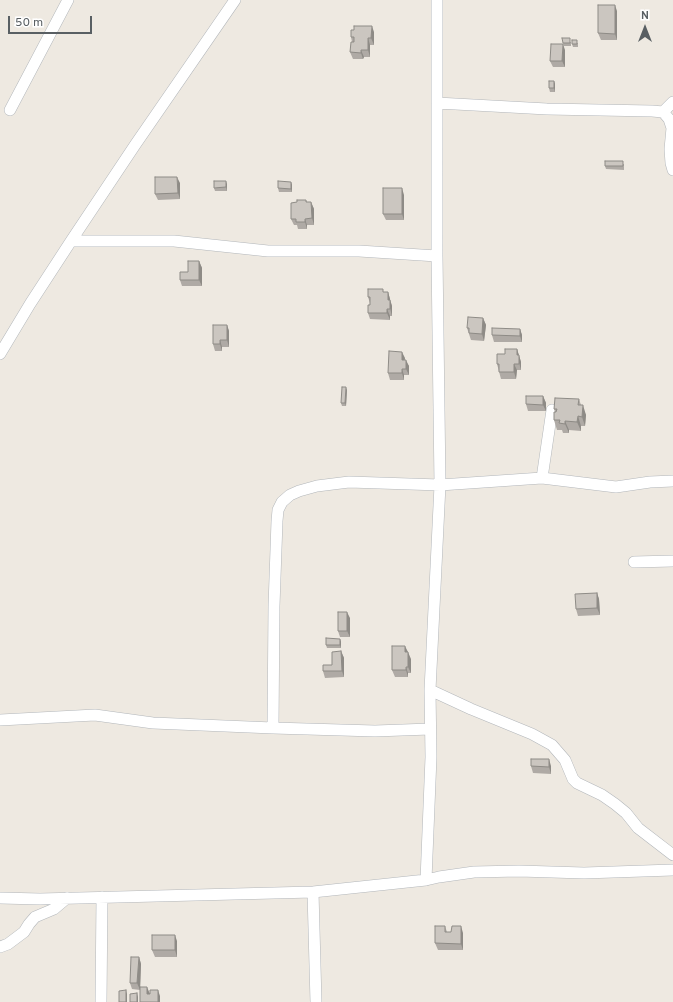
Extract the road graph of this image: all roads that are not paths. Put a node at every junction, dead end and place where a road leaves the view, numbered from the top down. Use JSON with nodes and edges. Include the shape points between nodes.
{"nodes":[{"id":1,"x":68,"y":0,"type":"edge"},
{"id":2,"x":235,"y":0,"type":"edge"},
{"id":3,"x":437,"y":0,"type":"edge"},
{"id":4,"x":673,"y":102,"type":"edge"},
{"id":5,"x":437,"y":103,"type":"junction"},
{"id":6,"x":10,"y":110,"type":"dead end"},
{"id":7,"x":663,"y":112,"type":"junction"},
{"id":8,"x":673,"y":170,"type":"edge"},
{"id":9,"x":70,"y":241,"type":"junction"},
{"id":10,"x":437,"y":256,"type":"junction"},
{"id":11,"x":0,"y":354,"type":"edge"},
{"id":12,"x":552,"y":410,"type":"dead end"},
{"id":13,"x":542,"y":478,"type":"junction"},
{"id":14,"x":673,"y":481,"type":"edge"},
{"id":15,"x":440,"y":485,"type":"junction"},
{"id":16,"x":673,"y":561,"type":"edge"},
{"id":17,"x":634,"y":562,"type":"dead end"},
{"id":18,"x":430,"y":690,"type":"junction"},
{"id":19,"x":0,"y":720,"type":"edge"},
{"id":20,"x":273,"y":728,"type":"junction"},
{"id":21,"x":430,"y":729,"type":"junction"},
{"id":22,"x":673,"y":855,"type":"edge"},
{"id":23,"x":673,"y":870,"type":"edge"},
{"id":24,"x":426,"y":880,"type":"junction"},
{"id":25,"x":313,"y":892,"type":"junction"},
{"id":26,"x":102,"y":897,"type":"junction"},
{"id":27,"x":0,"y":898,"type":"edge"},
{"id":28,"x":67,"y":898,"type":"junction"},
{"id":29,"x":0,"y":947,"type":"edge"},
{"id":30,"x":101,"y":1002,"type":"edge"},
{"id":31,"x":316,"y":1002,"type":"edge"}],
"edges":[{"from":1,"to":6,"type":"street"},
{"from":2,"to":9,"type":"street"},
{"from":3,"to":5,"type":"street"},
{"from":4,"to":7,"type":"street"},
{"from":5,"to":7,"type":"street"},
{"from":5,"to":10,"type":"street"},
{"from":7,"to":8,"type":"street","via":[[672,128],[670,149]]},
{"from":9,"to":10,"type":"street","via":[[174,241],[268,251],[358,251]]},
{"from":9,"to":11,"type":"street"},
{"from":10,"to":15,"type":"street"},
{"from":12,"to":13,"type":"street"},
{"from":13,"to":14,"type":"street","via":[[616,487]]},
{"from":13,"to":15,"type":"street"},
{"from":15,"to":18,"type":"street"},
{"from":15,"to":20,"type":"street","via":[[333,483],[299,491],[282,502],[277,521]]},
{"from":16,"to":17,"type":"street"},
{"from":18,"to":21,"type":"street"},
{"from":18,"to":22,"type":"street","via":[[552,745],[565,760],[577,783],[615,804],[638,828]]},
{"from":19,"to":20,"type":"street","via":[[95,715],[153,723]]},
{"from":20,"to":21,"type":"street","via":[[375,731]]},
{"from":21,"to":24,"type":"street"},
{"from":23,"to":24,"type":"street","via":[[584,873],[474,872]]},
{"from":24,"to":25,"type":"street"},
{"from":25,"to":26,"type":"street"},
{"from":25,"to":31,"type":"street"},
{"from":26,"to":28,"type":"street"},
{"from":26,"to":30,"type":"street"},
{"from":27,"to":28,"type":"street"},
{"from":28,"to":29,"type":"street","via":[[54,909],[35,918],[24,932]]}]}
